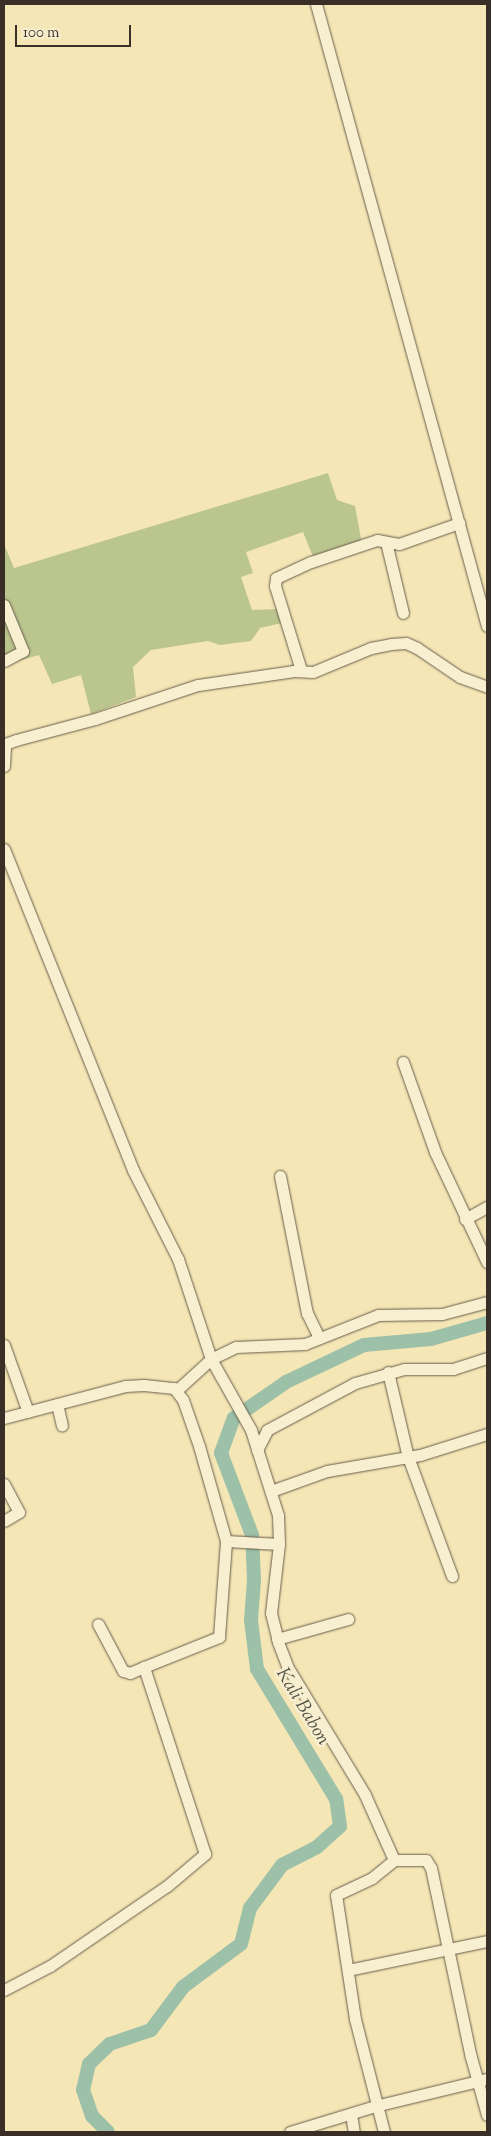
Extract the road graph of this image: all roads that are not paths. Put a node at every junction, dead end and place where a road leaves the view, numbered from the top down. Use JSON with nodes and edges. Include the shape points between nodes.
{"nodes":[{"id":1,"x":316,"y":4,"type":"edge"},
{"id":2,"x":459,"y":523,"type":"junction"},
{"id":3,"x":386,"y":542,"type":"junction"},
{"id":4,"x":4,"y":605,"type":"edge"},
{"id":5,"x":403,"y":613,"type":"dead end"},
{"id":6,"x":487,"y":626,"type":"edge"},
{"id":7,"x":4,"y":661,"type":"edge"},
{"id":8,"x":301,"y":670,"type":"junction"},
{"id":9,"x":487,"y":687,"type":"edge"},
{"id":10,"x":4,"y":743,"type":"edge"},
{"id":11,"x":4,"y":766,"type":"edge"},
{"id":12,"x":4,"y":849,"type":"edge"},
{"id":13,"x":403,"y":1062,"type":"dead end"},
{"id":14,"x":280,"y":1176,"type":"dead end"},
{"id":15,"x":487,"y":1207,"type":"edge"},
{"id":16,"x":465,"y":1219,"type":"junction"},
{"id":17,"x":487,"y":1262,"type":"edge"},
{"id":18,"x":487,"y":1302,"type":"edge"},
{"id":19,"x":319,"y":1338,"type":"junction"},
{"id":20,"x":4,"y":1345,"type":"edge"},
{"id":21,"x":487,"y":1358,"type":"edge"},
{"id":22,"x":211,"y":1359,"type":"junction"},
{"id":23,"x":388,"y":1372,"type":"junction"},
{"id":24,"x":177,"y":1390,"type":"junction"},
{"id":25,"x":57,"y":1404,"type":"junction"},
{"id":26,"x":28,"y":1412,"type":"junction"},
{"id":27,"x":4,"y":1418,"type":"edge"},
{"id":28,"x":62,"y":1425,"type":"dead end"},
{"id":29,"x":487,"y":1434,"type":"edge"},
{"id":30,"x":257,"y":1450,"type":"junction"},
{"id":31,"x":408,"y":1457,"type":"junction"},
{"id":32,"x":4,"y":1484,"type":"edge"},
{"id":33,"x":271,"y":1491,"type":"junction"},
{"id":34,"x":4,"y":1521,"type":"edge"},
{"id":35,"x":229,"y":1541,"type":"junction"},
{"id":36,"x":275,"y":1544,"type":"junction"},
{"id":37,"x":452,"y":1576,"type":"dead end"},
{"id":38,"x":348,"y":1619,"type":"dead end"},
{"id":39,"x":98,"y":1624,"type":"dead end"},
{"id":40,"x":277,"y":1639,"type":"junction"},
{"id":41,"x":144,"y":1667,"type":"junction"},
{"id":42,"x":394,"y":1860,"type":"junction"},
{"id":43,"x":487,"y":1941,"type":"edge"},
{"id":44,"x":446,"y":1948,"type":"junction"},
{"id":45,"x":348,"y":1970,"type":"junction"},
{"id":46,"x":4,"y":1990,"type":"edge"},
{"id":47,"x":482,"y":2080,"type":"edge"},
{"id":48,"x":375,"y":2106,"type":"junction"},
{"id":49,"x":351,"y":2114,"type":"junction"},
{"id":50,"x":487,"y":2115,"type":"edge"},
{"id":51,"x":290,"y":2132,"type":"edge"},
{"id":52,"x":354,"y":2132,"type":"edge"},
{"id":53,"x":384,"y":2132,"type":"edge"}],
"edges":[{"from":1,"to":2,"type":"street"},
{"from":2,"to":3,"type":"street","via":[[408,542]]},
{"from":2,"to":6,"type":"street"},
{"from":3,"to":5,"type":"street"},
{"from":3,"to":8,"type":"street","via":[[377,540],[311,562],[274,581]]},
{"from":4,"to":7,"type":"street","via":[[23,651]]},
{"from":8,"to":9,"type":"street","via":[[313,672],[372,648],[406,643],[460,677]]},
{"from":8,"to":10,"type":"street","via":[[198,685],[95,719]]},
{"from":10,"to":11,"type":"street"},
{"from":12,"to":22,"type":"street","via":[[133,1170],[178,1259]]},
{"from":13,"to":16,"type":"street","via":[[435,1152]]},
{"from":14,"to":19,"type":"street","via":[[307,1314]]},
{"from":15,"to":16,"type":"street"},
{"from":16,"to":17,"type":"street"},
{"from":18,"to":19,"type":"street","via":[[442,1314],[378,1315]]},
{"from":19,"to":22,"type":"street","via":[[305,1344],[236,1347]]},
{"from":20,"to":26,"type":"street"},
{"from":21,"to":23,"type":"street","via":[[453,1369]]},
{"from":22,"to":24,"type":"street"},
{"from":22,"to":30,"type":"street","via":[[250,1430]]},
{"from":23,"to":30,"type":"street","via":[[355,1383],[285,1418],[267,1430]]},
{"from":23,"to":31,"type":"street"},
{"from":24,"to":25,"type":"street","via":[[125,1386]]},
{"from":24,"to":35,"type":"street","via":[[200,1446]]},
{"from":25,"to":26,"type":"street"},
{"from":25,"to":28,"type":"street"},
{"from":26,"to":27,"type":"street"},
{"from":29,"to":31,"type":"street"},
{"from":30,"to":33,"type":"street"},
{"from":31,"to":33,"type":"street","via":[[326,1471]]},
{"from":31,"to":37,"type":"street"},
{"from":32,"to":34,"type":"street","via":[[19,1512]]},
{"from":33,"to":36,"type":"street","via":[[278,1515]]},
{"from":35,"to":36,"type":"street"},
{"from":35,"to":41,"type":"street","via":[[219,1637]]},
{"from":36,"to":40,"type":"street","via":[[271,1613]]},
{"from":38,"to":40,"type":"street"},
{"from":39,"to":41,"type":"street","via":[[122,1671],[130,1673]]},
{"from":40,"to":42,"type":"street","via":[[286,1666],[365,1795]]},
{"from":41,"to":46,"type":"street","via":[[204,1856],[50,1966]]},
{"from":42,"to":44,"type":"street","via":[[413,1858],[430,1864]]},
{"from":42,"to":45,"type":"street","via":[[372,1878],[336,1895],[341,1945]]},
{"from":43,"to":44,"type":"street"},
{"from":44,"to":45,"type":"street"},
{"from":44,"to":47,"type":"street"},
{"from":45,"to":48,"type":"street","via":[[355,2019]]},
{"from":47,"to":48,"type":"street"},
{"from":47,"to":50,"type":"street"},
{"from":48,"to":49,"type":"street"},
{"from":48,"to":53,"type":"street"},
{"from":49,"to":51,"type":"street"},
{"from":49,"to":52,"type":"street"}]}
